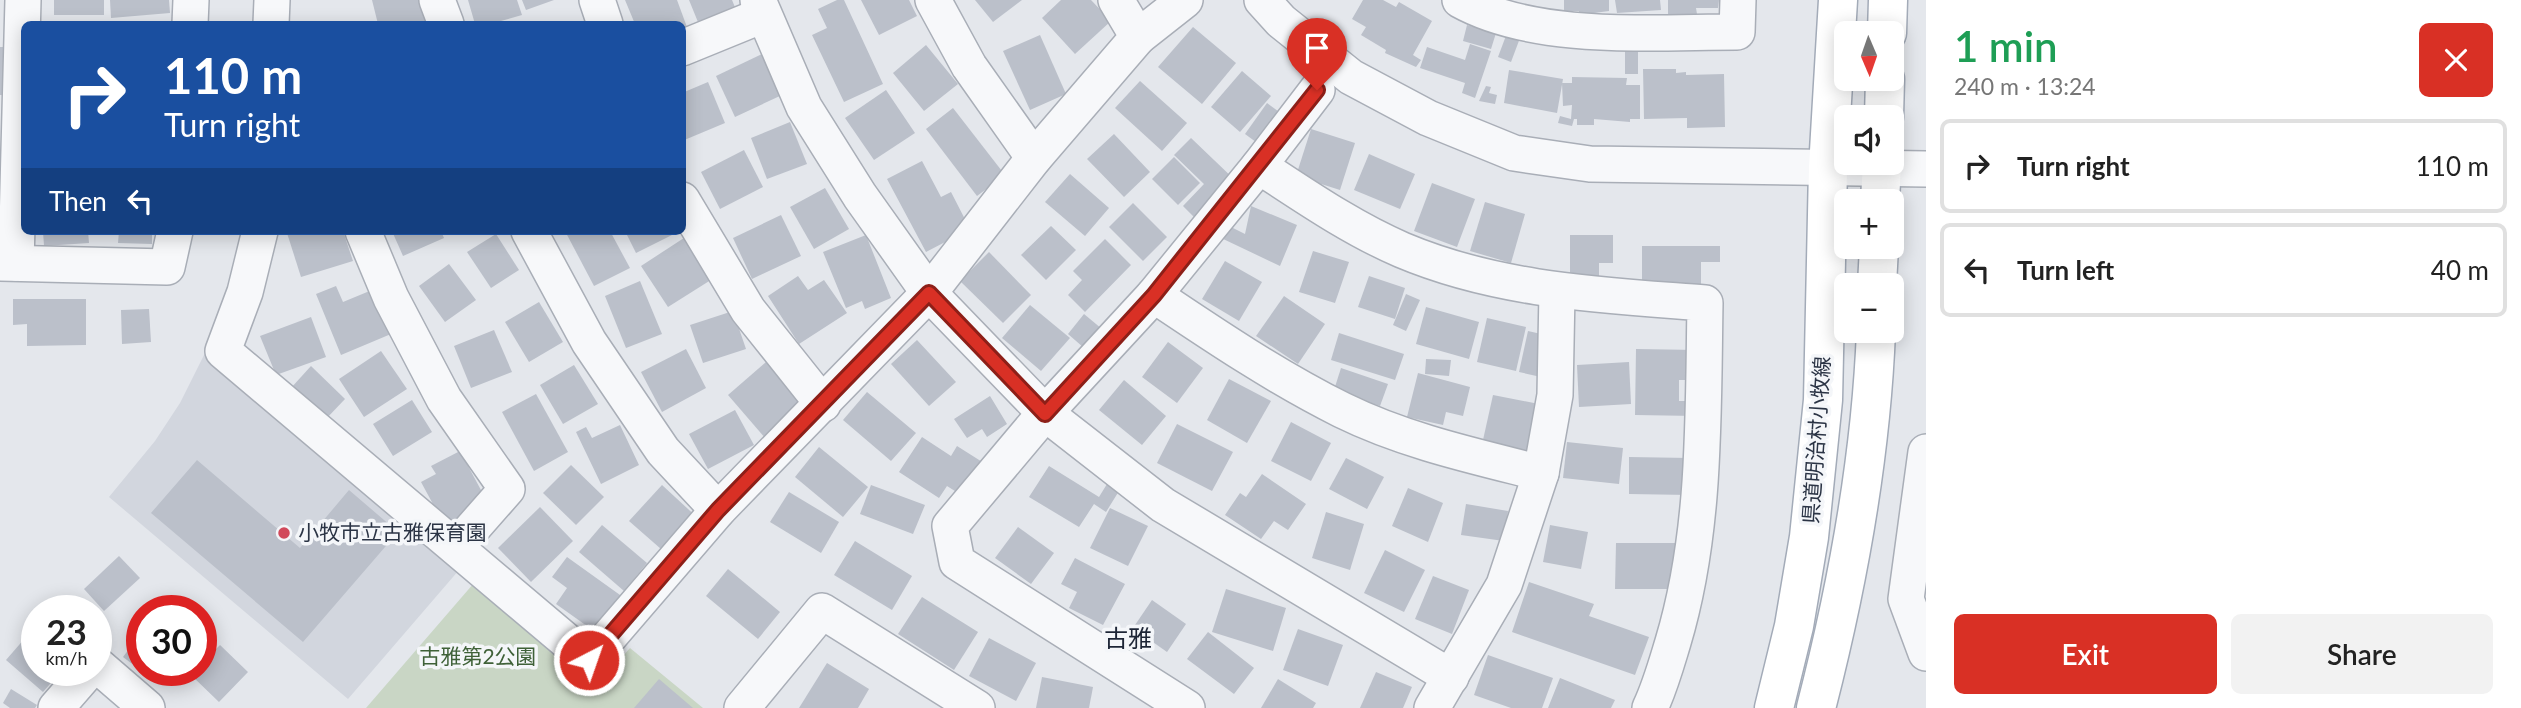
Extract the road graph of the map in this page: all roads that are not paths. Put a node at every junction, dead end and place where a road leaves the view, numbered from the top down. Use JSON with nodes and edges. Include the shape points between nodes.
{"nodes":[{"id":1,"x":23,"y":0,"type":"edge"},
{"id":2,"x":191,"y":0,"type":"edge"},
{"id":3,"x":272,"y":0,"type":"edge"},
{"id":4,"x":437,"y":0,"type":"edge"},
{"id":5,"x":597,"y":0,"type":"edge"},
{"id":6,"x":933,"y":0,"type":"edge"},
{"id":7,"x":1116,"y":0,"type":"edge"},
{"id":8,"x":1185,"y":0,"type":"edge"},
{"id":9,"x":1262,"y":0,"type":"edge"},
{"id":10,"x":1460,"y":0,"type":"edge"},
{"id":11,"x":1738,"y":0,"type":"edge"},
{"id":12,"x":1838,"y":0,"type":"edge"},
{"id":13,"x":1888,"y":0,"type":"edge"},
{"id":14,"x":761,"y":7,"type":"edge"},
{"id":15,"x":1534,"y":12,"type":"edge"},
{"id":16,"x":22,"y":21,"type":"edge"},
{"id":17,"x":190,"y":21,"type":"edge"},
{"id":18,"x":271,"y":21,"type":"edge"},
{"id":19,"x":445,"y":21,"type":"edge"},
{"id":20,"x":605,"y":21,"type":"edge"},
{"id":21,"x":1887,"y":21,"type":"edge"},
{"id":22,"x":21,"y":35,"type":"edge"},
{"id":23,"x":1138,"y":37,"type":"junction"},
{"id":24,"x":686,"y":46,"type":"edge"},
{"id":25,"x":1317,"y":90,"type":"dead end"},
{"id":26,"x":1034,"y":158,"type":"junction"},
{"id":27,"x":1259,"y":166,"type":"junction"},
{"id":28,"x":1828,"y":168,"type":"junction"},
{"id":29,"x":1926,"y":169,"type":"edge"},
{"id":30,"x":1881,"y":178,"type":"edge"},
{"id":31,"x":686,"y":207,"type":"edge"},
{"id":32,"x":174,"y":235,"type":"edge"},
{"id":33,"x":259,"y":235,"type":"edge"},
{"id":34,"x":365,"y":235,"type":"edge"},
{"id":35,"x":531,"y":235,"type":"edge"},
{"id":36,"x":8,"y":263,"type":"edge"},
{"id":37,"x":1557,"y":292,"type":"junction"},
{"id":38,"x":929,"y":293,"type":"junction"},
{"id":39,"x":1154,"y":295,"type":"junction"},
{"id":40,"x":1875,"y":343,"type":"edge"},
{"id":41,"x":823,"y":404,"type":"junction"},
{"id":42,"x":1045,"y":414,"type":"junction"},
{"id":43,"x":1926,"y":452,"type":"edge"},
{"id":44,"x":1541,"y":473,"type":"junction"},
{"id":45,"x":718,"y":510,"type":"junction"},
{"id":46,"x":456,"y":547,"type":"junction"},
{"id":47,"x":1926,"y":653,"type":"edge"},
{"id":48,"x":1451,"y":677,"type":"junction"},
{"id":49,"x":112,"y":678,"type":"edge"},
{"id":50,"x":75,"y":686,"type":"edge"},
{"id":51,"x":56,"y":708,"type":"edge"},
{"id":52,"x":147,"y":708,"type":"edge"},
{"id":53,"x":742,"y":708,"type":"edge"},
{"id":54,"x":977,"y":708,"type":"edge"},
{"id":55,"x":1187,"y":708,"type":"edge"},
{"id":56,"x":1432,"y":708,"type":"edge"},
{"id":57,"x":1650,"y":708,"type":"edge"},
{"id":58,"x":1774,"y":708,"type":"edge"},
{"id":59,"x":1816,"y":708,"type":"edge"}],
"edges":[{"from":1,"to":16,"type":"street"},
{"from":2,"to":17,"type":"street"},
{"from":3,"to":18,"type":"street"},
{"from":4,"to":19,"type":"street"},
{"from":5,"to":20,"type":"street"},
{"from":6,"to":26,"type":"street","via":[[969,66]]},
{"from":7,"to":23,"type":"street"},
{"from":8,"to":23,"type":"street"},
{"from":9,"to":28,"type":"street","via":[[1281,21],[1352,77],[1428,118],[1514,153],[1590,164]]},
{"from":10,"to":15,"type":"street","via":[[1473,7]]},
{"from":11,"to":15,"type":"street","via":[[1737,32],[1583,32]]},
{"from":12,"to":28,"type":"main road","name":"県道明治村小牧線"},
{"from":13,"to":21,"type":"main road"},
{"from":14,"to":24,"type":"street"},
{"from":14,"to":38,"type":"street","via":[[804,107]]},
{"from":22,"to":36,"type":"street"},
{"from":23,"to":26,"type":"street"},
{"from":25,"to":27,"type":"street"},
{"from":26,"to":38,"type":"street"},
{"from":27,"to":37,"type":"street","via":[[1328,211],[1402,250],[1476,275]]},
{"from":27,"to":39,"type":"street"},
{"from":28,"to":30,"type":"street"},
{"from":28,"to":58,"type":"main road","name":"県道明治村小牧線","via":[[1821,414],[1809,537]]},
{"from":29,"to":30,"type":"street"},
{"from":31,"to":41,"type":"street","via":[[748,310]]},
{"from":32,"to":36,"type":"street","via":[[167,267]]},
{"from":33,"to":46,"type":"street","via":[[246,292],[223,351]]},
{"from":34,"to":46,"type":"street","via":[[391,298],[444,399],[507,489]]},
{"from":35,"to":45,"type":"street","via":[[589,342],[663,451]]},
{"from":37,"to":44,"type":"street","via":[[1555,395]]},
{"from":37,"to":57,"type":"street","via":[[1706,303],[1700,508],[1688,593]]},
{"from":38,"to":41,"type":"street"},
{"from":38,"to":42,"type":"street"},
{"from":39,"to":42,"type":"street"},
{"from":39,"to":44,"type":"street","via":[[1265,368],[1344,411],[1432,446]]},
{"from":40,"to":59,"type":"main road","via":[[1873,402],[1854,541]]},
{"from":41,"to":45,"type":"street"},
{"from":42,"to":48,"type":"street","via":[[1163,505]]},
{"from":42,"to":55,"type":"street","via":[[950,526],[957,562]]},
{"from":43,"to":47,"type":"street","via":[[1906,599]]},
{"from":44,"to":48,"type":"street","via":[[1504,585]]},
{"from":45,"to":46,"type":"street","via":[[589,660]]},
{"from":48,"to":56,"type":"street"},
{"from":49,"to":52,"type":"street"},
{"from":50,"to":51,"type":"street"},
{"from":53,"to":54,"type":"street","via":[[822,611]]}]}
